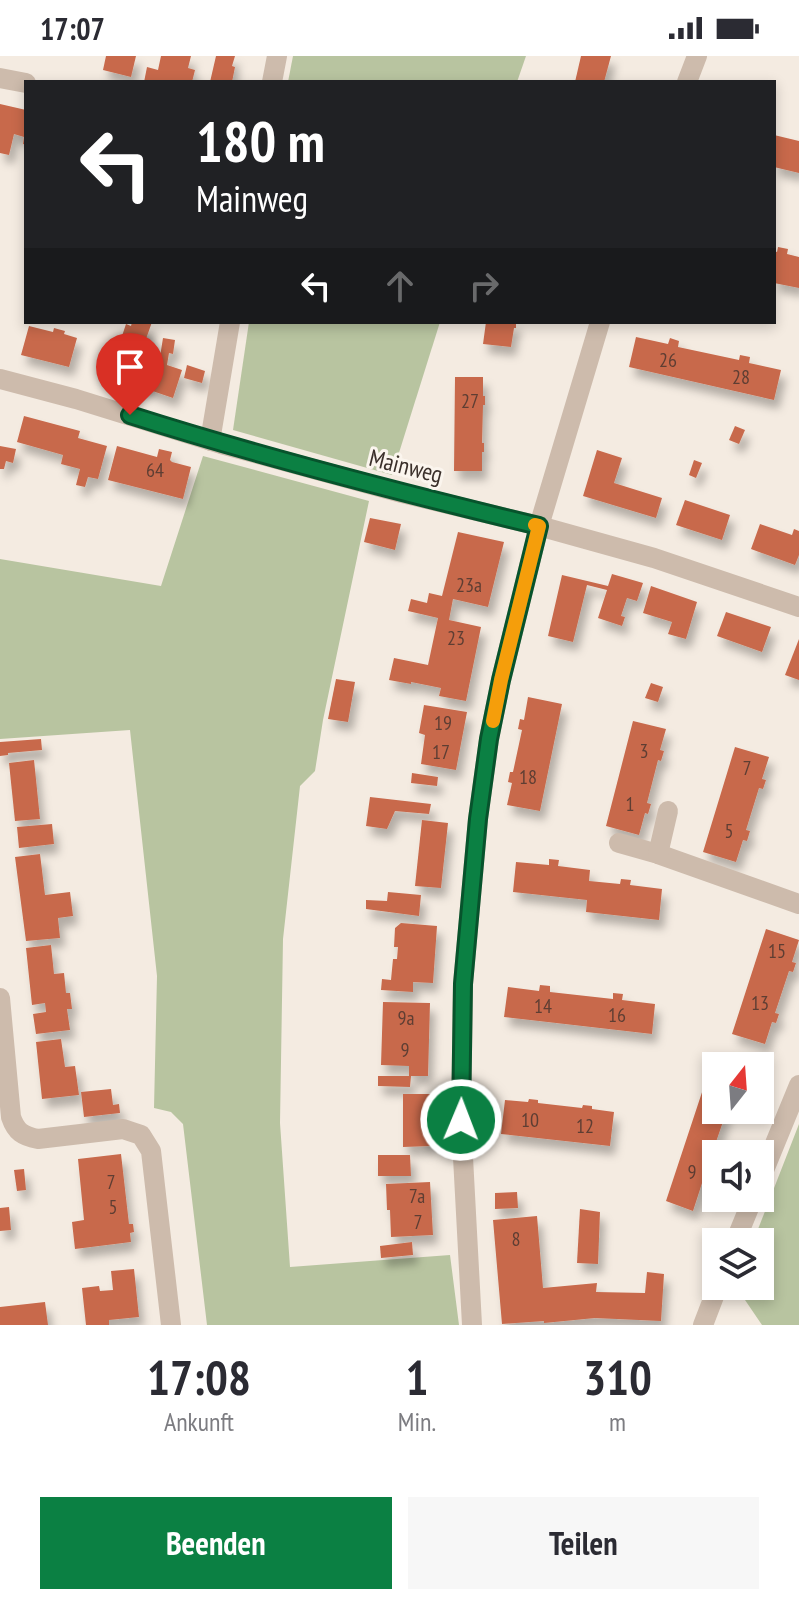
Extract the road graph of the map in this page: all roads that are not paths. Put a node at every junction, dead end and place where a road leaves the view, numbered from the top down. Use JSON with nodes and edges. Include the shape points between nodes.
{"nodes":[{"id":1,"x":277,"y":56,"type":"edge"},
{"id":2,"x":697,"y":56,"type":"edge"},
{"id":3,"x":0,"y":78,"type":"edge"},
{"id":4,"x":272,"y":80,"type":"edge"},
{"id":5,"x":688,"y":80,"type":"edge"},
{"id":6,"x":24,"y":83,"type":"edge"},
{"id":7,"x":230,"y":324,"type":"edge"},
{"id":8,"x":599,"y":324,"type":"edge"},
{"id":9,"x":0,"y":379,"type":"edge"},
{"id":10,"x":210,"y":441,"type":"junction"},
{"id":11,"x":539,"y":526,"type":"junction"},
{"id":12,"x":799,"y":607,"type":"edge"},
{"id":13,"x":668,"y":811,"type":"dead end"},
{"id":14,"x":619,"y":843,"type":"dead end"},
{"id":15,"x":658,"y":854,"type":"junction"},
{"id":16,"x":799,"y":904,"type":"edge"},
{"id":17,"x":0,"y":998,"type":"edge"},
{"id":18,"x":799,"y":1085,"type":"edge"},
{"id":19,"x":774,"y":1146,"type":"edge"},
{"id":20,"x":715,"y":1300,"type":"edge"},
{"id":21,"x":710,"y":1322,"type":"edge"},
{"id":22,"x":171,"y":1325,"type":"edge"},
{"id":23,"x":472,"y":1325,"type":"edge"}],
"edges":[{"from":1,"to":4,"type":"street"},
{"from":2,"to":5,"type":"street"},
{"from":3,"to":6,"type":"street"},
{"from":7,"to":10,"type":"street"},
{"from":8,"to":11,"type":"street"},
{"from":9,"to":10,"type":"street","name":"Mainweg"},
{"from":10,"to":11,"type":"street","name":"Mainweg"},
{"from":11,"to":12,"type":"street","name":"Mainweg"},
{"from":11,"to":23,"type":"street","via":[[489,739],[463,984],[461,1120]]},
{"from":13,"to":15,"type":"street"},
{"from":14,"to":15,"type":"street"},
{"from":15,"to":16,"type":"street"},
{"from":17,"to":22,"type":"street","via":[[15,1129],[38,1139],[123,1129],[141,1135],[151,1151]]},
{"from":18,"to":19,"type":"street"},
{"from":20,"to":21,"type":"street"}]}
